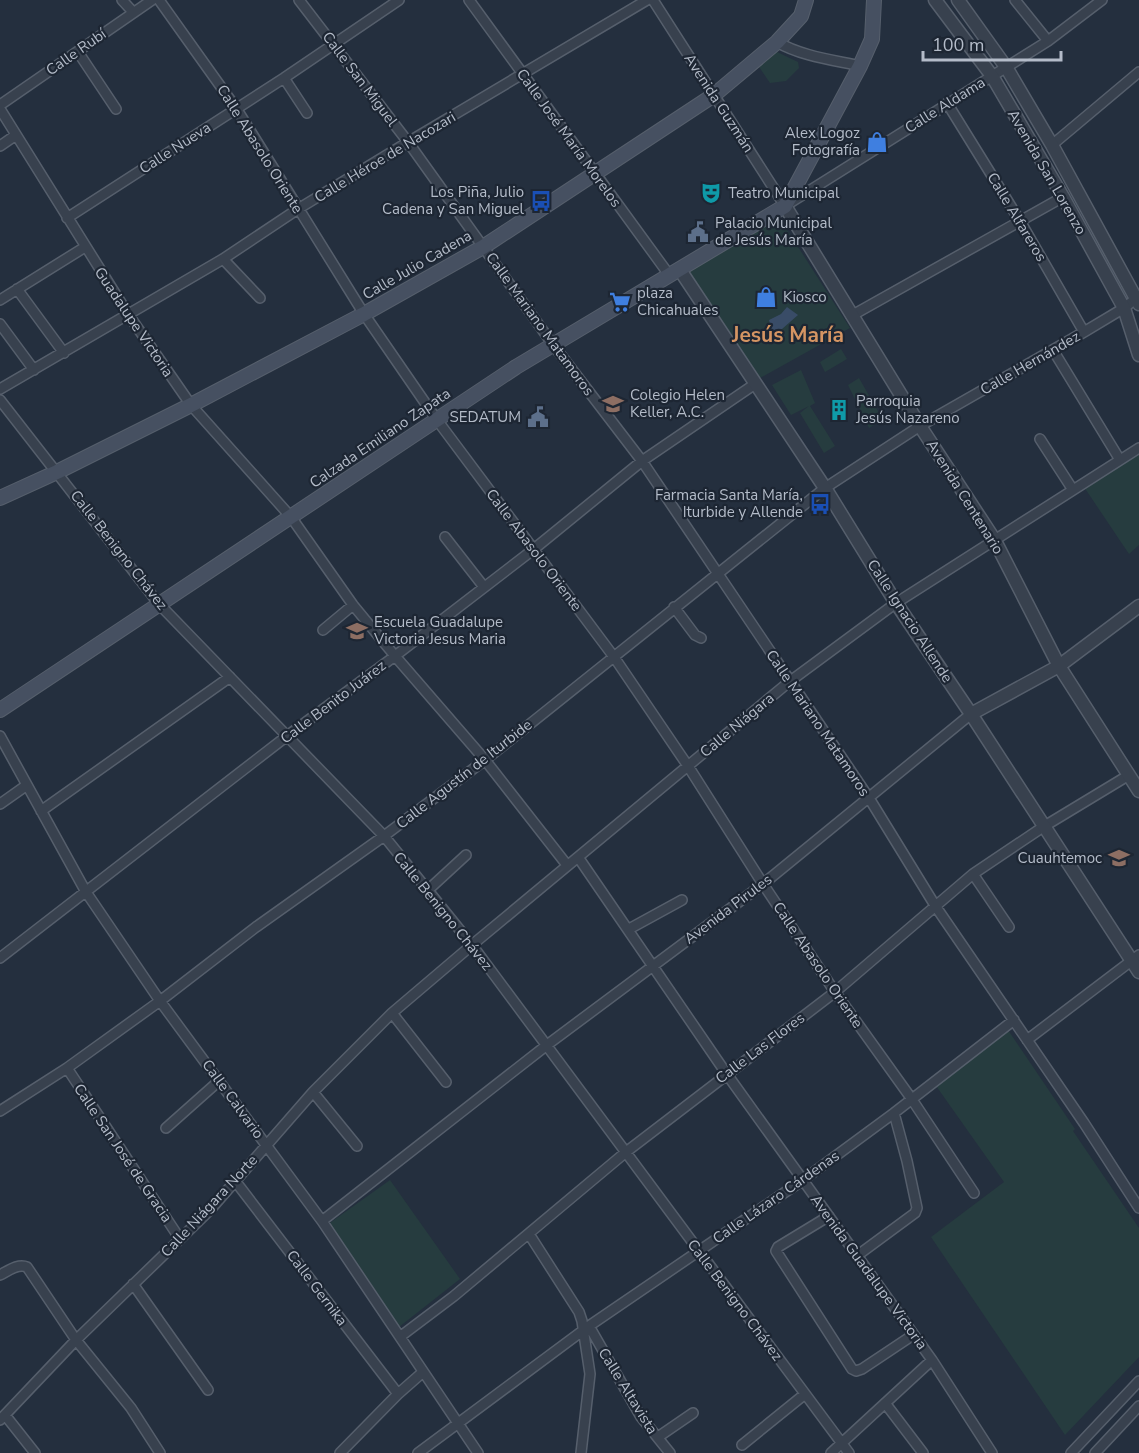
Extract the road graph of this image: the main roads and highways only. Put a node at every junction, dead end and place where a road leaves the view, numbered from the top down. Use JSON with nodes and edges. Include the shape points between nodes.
{"nodes":[{"id":1,"x":806,"y":0,"type":"edge"},
{"id":2,"x":874,"y":0,"type":"edge"},
{"id":3,"x":0,"y":498,"type":"edge"},
{"id":4,"x":0,"y":710,"type":"edge"}],
"edges":[{"from":1,"to":3,"type":"main road","name":"Calle Julio Cadena","via":[[801,16],[777,42],[714,94],[483,247],[191,405]]},
{"from":2,"to":4,"type":"main road","name":"Calzada Emiliano Zapata","via":[[872,39],[861,66],[785,206],[516,368]]}]}
